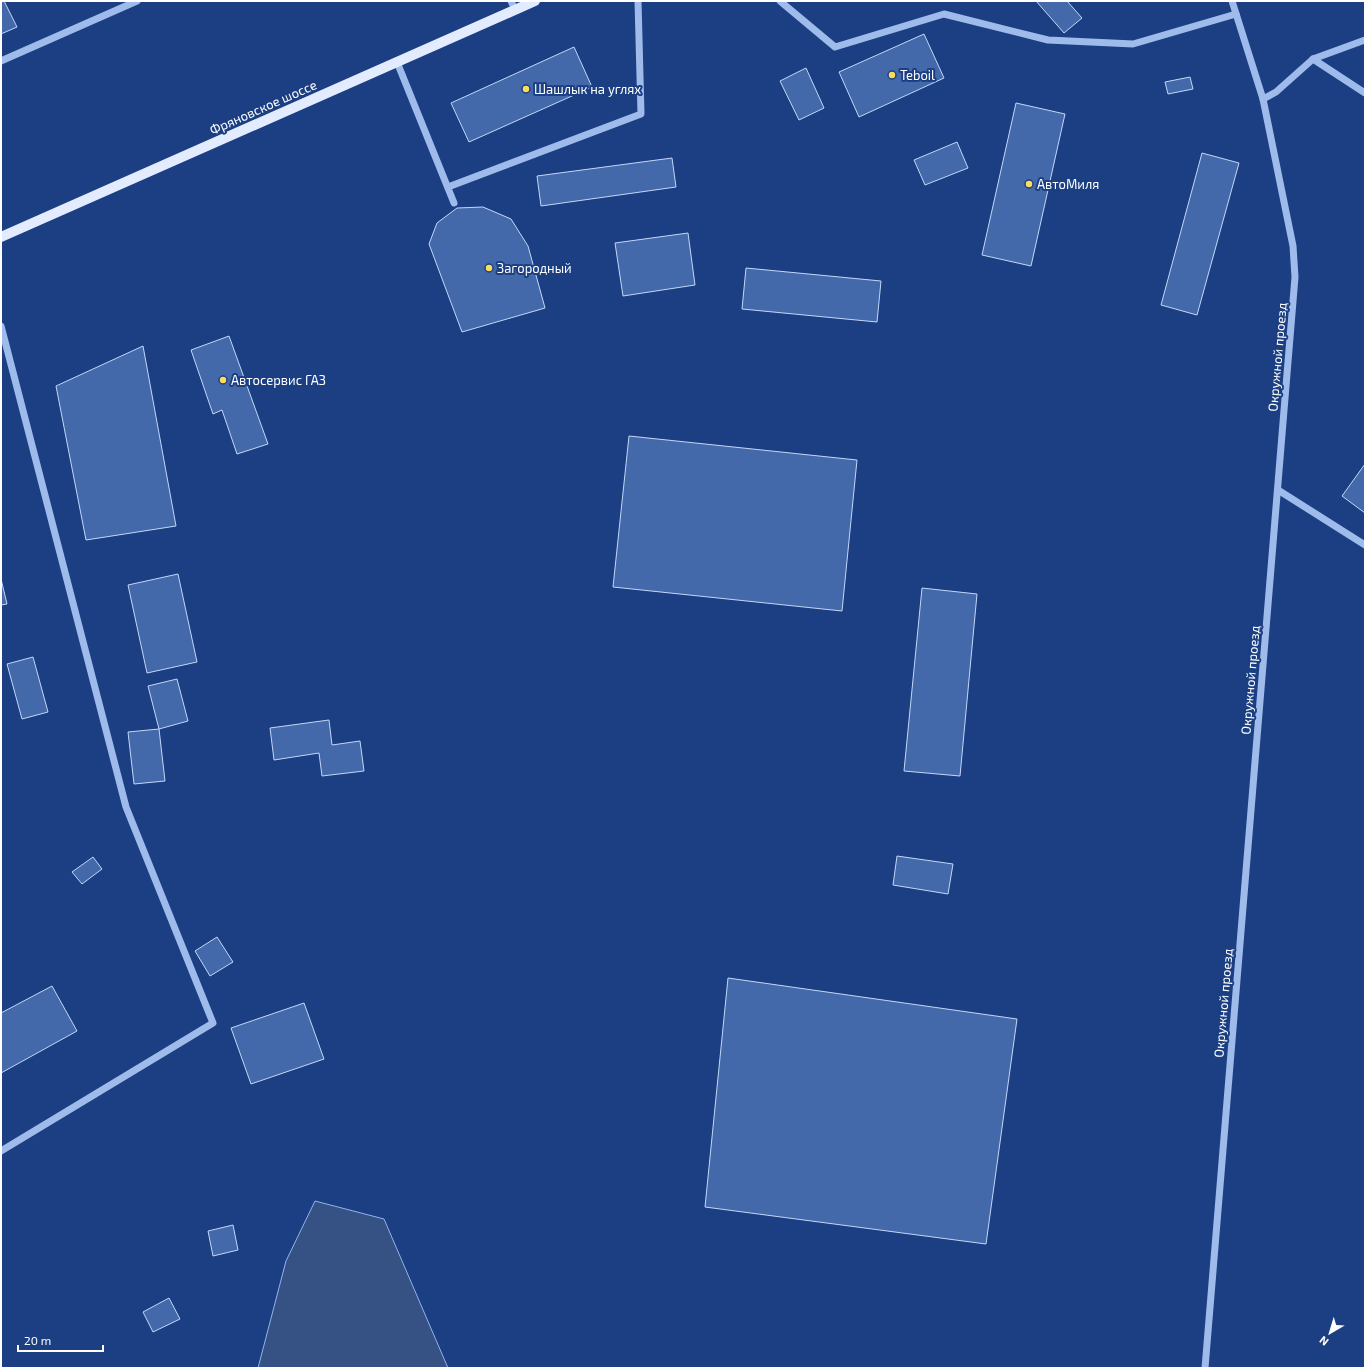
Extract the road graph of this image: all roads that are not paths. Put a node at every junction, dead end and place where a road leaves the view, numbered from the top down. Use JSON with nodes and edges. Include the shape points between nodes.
{"nodes":[{"id":1,"x":137,"y":1,"type":"edge"},
{"id":2,"x":535,"y":1,"type":"edge"},
{"id":3,"x":638,"y":1,"type":"edge"},
{"id":4,"x":780,"y":1,"type":"edge"},
{"id":5,"x":1232,"y":1,"type":"edge"},
{"id":6,"x":513,"y":5,"type":"edge"},
{"id":7,"x":1236,"y":14,"type":"junction"},
{"id":8,"x":1365,"y":40,"type":"edge"},
{"id":9,"x":1313,"y":59,"type":"junction"},
{"id":10,"x":1,"y":61,"type":"edge"},
{"id":11,"x":397,"y":62,"type":"junction"},
{"id":12,"x":1365,"y":93,"type":"edge"},
{"id":13,"x":1263,"y":99,"type":"junction"},
{"id":14,"x":448,"y":187,"type":"junction"},
{"id":15,"x":454,"y":203,"type":"dead end"},
{"id":16,"x":1,"y":236,"type":"edge"},
{"id":17,"x":1,"y":326,"type":"edge"},
{"id":18,"x":1278,"y":490,"type":"junction"},
{"id":19,"x":1365,"y":545,"type":"edge"},
{"id":20,"x":1,"y":1151,"type":"edge"},
{"id":21,"x":1205,"y":1368,"type":"edge"}],
"edges":[{"from":1,"to":10,"type":"street"},
{"from":2,"to":6,"type":"main road","name":"Фряновское шоссе"},
{"from":3,"to":14,"type":"street","via":[[641,114]]},
{"from":4,"to":7,"type":"street","via":[[835,47],[944,14],[1048,40],[1133,44]]},
{"from":5,"to":7,"type":"street","name":"Окружной проезд"},
{"from":6,"to":11,"type":"main road","name":"Фряновское шоссе"},
{"from":7,"to":13,"type":"street","name":"Окружной проезд"},
{"from":8,"to":9,"type":"street"},
{"from":9,"to":12,"type":"street"},
{"from":9,"to":13,"type":"street","via":[[1276,92]]},
{"from":11,"to":14,"type":"street"},
{"from":11,"to":16,"type":"main road","name":"Фряновское шоссе"},
{"from":13,"to":18,"type":"street","name":"Окружной проезд","via":[[1293,246],[1296,277]]},
{"from":14,"to":15,"type":"street"},
{"from":17,"to":20,"type":"street","via":[[126,807],[213,1023]]},
{"from":18,"to":19,"type":"street"},
{"from":18,"to":21,"type":"street","name":"Окружной проезд"}]}
